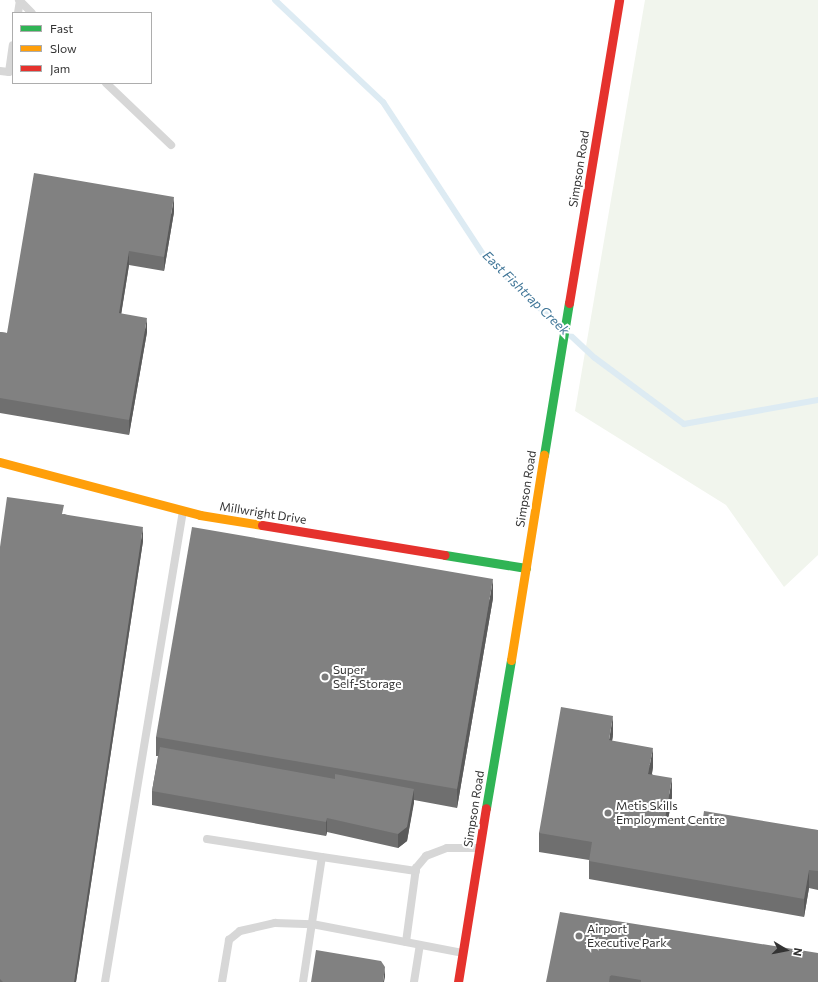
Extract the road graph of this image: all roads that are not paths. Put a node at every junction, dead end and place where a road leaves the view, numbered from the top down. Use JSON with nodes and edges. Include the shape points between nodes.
{"nodes":[{"id":1,"x":619,"y":0,"type":"edge"},
{"id":2,"x":19,"y":1,"type":"edge"},
{"id":3,"x":18,"y":12,"type":"edge"},
{"id":4,"x":31,"y":12,"type":"edge"},
{"id":5,"x":12,"y":52,"type":"edge"},
{"id":6,"x":0,"y":71,"type":"edge"},
{"id":7,"x":107,"y":84,"type":"edge"},
{"id":8,"x":171,"y":145,"type":"dead end"},
{"id":9,"x":0,"y":462,"type":"edge"},
{"id":10,"x":183,"y":511,"type":"junction"},
{"id":11,"x":526,"y":568,"type":"junction"},
{"id":12,"x":207,"y":839,"type":"dead end"},
{"id":13,"x":480,"y":848,"type":"junction"},
{"id":14,"x":322,"y":857,"type":"junction"},
{"id":15,"x":416,"y":871,"type":"junction"},
{"id":16,"x":312,"y":924,"type":"junction"},
{"id":17,"x":406,"y":942,"type":"junction"},
{"id":18,"x":420,"y":945,"type":"junction"},
{"id":19,"x":463,"y":953,"type":"junction"},
{"id":20,"x":105,"y":982,"type":"edge"},
{"id":21,"x":222,"y":982,"type":"edge"},
{"id":22,"x":303,"y":982,"type":"edge"},
{"id":23,"x":414,"y":982,"type":"edge"},
{"id":24,"x":458,"y":982,"type":"edge"}],
"edges":[{"from":1,"to":11,"type":"main road","name":"Simpson Road"},
{"from":2,"to":3,"type":"lane"},
{"from":2,"to":4,"type":"lane"},
{"from":5,"to":6,"type":"lane","via":[[9,72]]},
{"from":7,"to":8,"type":"lane"},
{"from":9,"to":10,"type":"main road","name":"Millwright Drive"},
{"from":10,"to":11,"type":"main road","name":"Millwright Drive"},
{"from":10,"to":20,"type":"lane"},
{"from":11,"to":13,"type":"main road","name":"Simpson Road"},
{"from":12,"to":14,"type":"lane"},
{"from":13,"to":15,"type":"lane","via":[[437,851],[426,856]]},
{"from":13,"to":19,"type":"main road","name":"Simpson Road"},
{"from":14,"to":15,"type":"lane"},
{"from":14,"to":16,"type":"lane"},
{"from":15,"to":17,"type":"lane"},
{"from":16,"to":17,"type":"lane"},
{"from":16,"to":21,"type":"lane","via":[[275,923],[240,931],[229,940]]},
{"from":16,"to":22,"type":"lane"},
{"from":17,"to":18,"type":"lane"},
{"from":18,"to":19,"type":"lane"},
{"from":18,"to":23,"type":"lane"},
{"from":19,"to":24,"type":"main road","name":"Simpson Road"}]}
